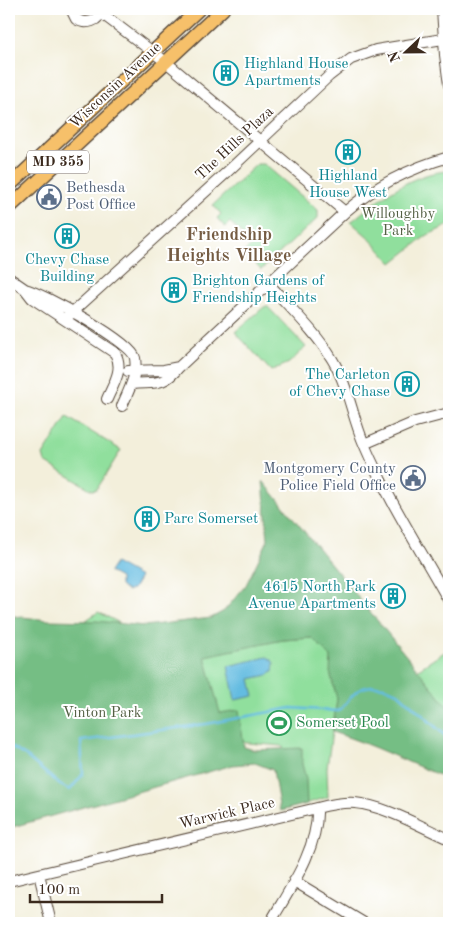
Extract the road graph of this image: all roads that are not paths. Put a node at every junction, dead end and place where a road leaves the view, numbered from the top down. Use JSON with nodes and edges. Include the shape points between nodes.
{"nodes":[{"id":1,"x":71,"y":9,"type":"edge"},
{"id":2,"x":199,"y":9,"type":"edge"},
{"id":3,"x":223,"y":9,"type":"edge"},
{"id":4,"x":442,"y":9,"type":"edge"},
{"id":5,"x":101,"y":11,"type":"edge"},
{"id":6,"x":447,"y":38,"type":"edge"},
{"id":7,"x":152,"y":52,"type":"junction"},
{"id":8,"x":166,"y":62,"type":"junction"},
{"id":9,"x":449,"y":84,"type":"edge"},
{"id":10,"x":260,"y":142,"type":"junction"},
{"id":11,"x":449,"y":157,"type":"edge"},
{"id":12,"x":9,"y":186,"type":"edge"},
{"id":13,"x":9,"y":208,"type":"edge"},
{"id":14,"x":345,"y":212,"type":"junction"},
{"id":15,"x":9,"y":278,"type":"edge"},
{"id":16,"x":268,"y":284,"type":"junction"},
{"id":17,"x":68,"y":316,"type":"junction"},
{"id":18,"x":179,"y":367,"type":"junction"},
{"id":19,"x":134,"y":371,"type":"junction"},
{"id":20,"x":119,"y":372,"type":"junction"},
{"id":21,"x":132,"y":384,"type":"junction"},
{"id":22,"x":107,"y":399,"type":"dead end"},
{"id":23,"x":122,"y":406,"type":"dead end"},
{"id":24,"x":449,"y":413,"type":"edge"},
{"id":25,"x":364,"y":444,"type":"junction"},
{"id":26,"x":449,"y":601,"type":"edge"},
{"id":27,"x":317,"y":808,"type":"junction"},
{"id":28,"x":449,"y":839,"type":"edge"},
{"id":29,"x":39,"y":874,"type":"junction"},
{"id":30,"x":9,"y":881,"type":"edge"},
{"id":31,"x":294,"y":881,"type":"junction"},
{"id":32,"x":51,"y":923,"type":"edge"},
{"id":33,"x":270,"y":923,"type":"edge"},
{"id":34,"x":364,"y":923,"type":"edge"}],
"edges":[{"from":1,"to":5,"type":"street","via":[[76,19],[85,23],[95,20]]},
{"from":2,"to":7,"type":"main road","name":"Wisconsin Avenue","number":"MD 355"},
{"from":3,"to":8,"type":"main road","name":"Wisconsin Avenue","number":"MD 355"},
{"from":4,"to":6,"type":"street"},
{"from":5,"to":7,"type":"street"},
{"from":6,"to":9,"type":"street"},
{"from":6,"to":10,"type":"street","name":"The Hills Plaza","via":[[376,50],[352,59],[329,76]]},
{"from":7,"to":8,"type":"street"},
{"from":7,"to":12,"type":"main road","name":"Wisconsin Avenue","number":"MD 355"},
{"from":8,"to":10,"type":"street"},
{"from":8,"to":13,"type":"main road","name":"Wisconsin Avenue","number":"MD 355"},
{"from":10,"to":14,"type":"street"},
{"from":10,"to":17,"type":"street","name":"The Hills Plaza"},
{"from":11,"to":14,"type":"street","via":[[388,181]]},
{"from":14,"to":16,"type":"street"},
{"from":15,"to":17,"type":"street","via":[[32,298]]},
{"from":16,"to":18,"type":"street"},
{"from":16,"to":25,"type":"street","via":[[316,336],[331,358],[344,382]]},
{"from":17,"to":19,"type":"street","via":[[106,332],[129,348],[134,357]]},
{"from":17,"to":20,"type":"street","via":[[115,353]]},
{"from":18,"to":19,"type":"street"},
{"from":18,"to":21,"type":"street","via":[[162,382]]},
{"from":19,"to":20,"type":"street"},
{"from":19,"to":21,"type":"street"},
{"from":20,"to":22,"type":"street"},
{"from":21,"to":23,"type":"street"},
{"from":24,"to":25,"type":"street","via":[[415,422]]},
{"from":25,"to":26,"type":"street"},
{"from":27,"to":28,"type":"street","name":"Warwick Place","via":[[363,804]]},
{"from":27,"to":29,"type":"street","name":"Warwick Place"},
{"from":27,"to":31,"type":"street","via":[[315,834]]},
{"from":29,"to":30,"type":"street","name":"Warwick Place"},
{"from":29,"to":32,"type":"street"},
{"from":31,"to":33,"type":"street"},
{"from":31,"to":34,"type":"street"}]}
